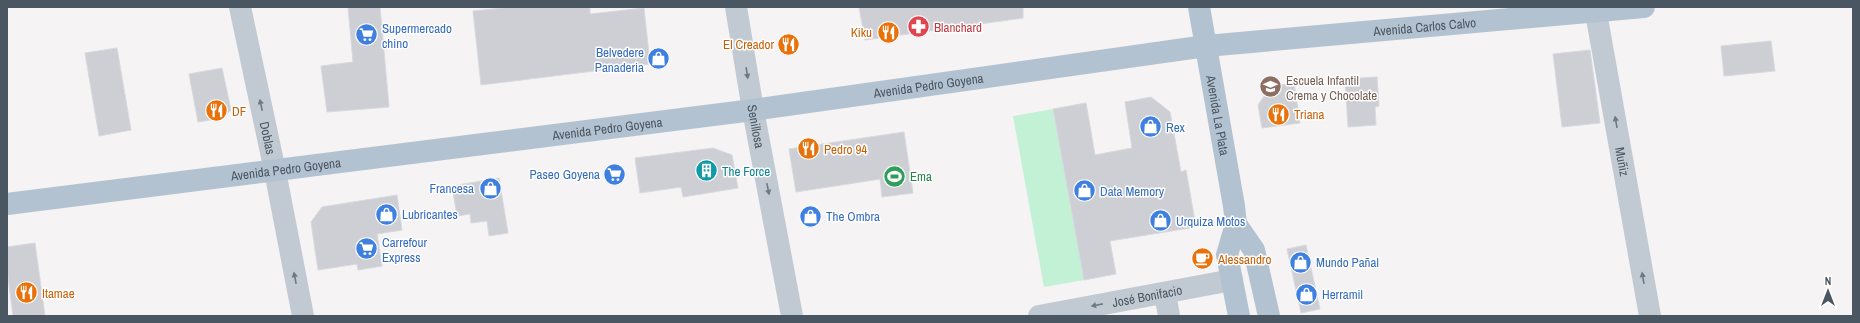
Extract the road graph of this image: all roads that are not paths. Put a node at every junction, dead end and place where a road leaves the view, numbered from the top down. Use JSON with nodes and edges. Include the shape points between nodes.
{"nodes":[{"id":1,"x":240,"y":7,"type":"edge"},
{"id":2,"x":736,"y":7,"type":"edge"},
{"id":3,"x":1199,"y":7,"type":"edge"},
{"id":4,"x":1644,"y":7,"type":"edge"},
{"id":5,"x":1596,"y":9,"type":"edge"},
{"id":6,"x":1206,"y":46,"type":"junction"},
{"id":7,"x":753,"y":110,"type":"junction"},
{"id":8,"x":275,"y":171,"type":"junction"},
{"id":9,"x":7,"y":204,"type":"edge"},
{"id":10,"x":1236,"y":224,"type":"junction"},
{"id":11,"x":1232,"y":280,"type":"junction"},
{"id":12,"x":1165,"y":293,"type":"junction"},
{"id":13,"x":302,"y":316,"type":"edge"},
{"id":14,"x":792,"y":316,"type":"edge"},
{"id":15,"x":1039,"y":316,"type":"edge"},
{"id":16,"x":1169,"y":316,"type":"edge"},
{"id":17,"x":1239,"y":316,"type":"edge"},
{"id":18,"x":1258,"y":316,"type":"edge"},
{"id":19,"x":1269,"y":316,"type":"edge"},
{"id":20,"x":1650,"y":316,"type":"edge"}],
"edges":[{"from":8,"to":1,"type":"street","name":"Doblas","one_way":true},
{"from":2,"to":7,"type":"street","name":"Senillosa","one_way":true},
{"from":3,"to":6,"type":"main road","name":"Avenida La Plata"},
{"from":4,"to":5,"type":"main road","name":"Avenida Carlos Calvo"},
{"from":5,"to":6,"type":"main road","name":"Avenida Carlos Calvo"},
{"from":20,"to":5,"type":"street","name":"Muñiz","one_way":true},
{"from":6,"to":7,"type":"main road","name":"Avenida Pedro Goyena"},
{"from":6,"to":10,"type":"main road","name":"Avenida La Plata"},
{"from":7,"to":8,"type":"main road","name":"Avenida Pedro Goyena"},
{"from":7,"to":14,"type":"street","name":"Senillosa","one_way":true},
{"from":8,"to":9,"type":"main road","name":"Avenida Pedro Goyena"},
{"from":13,"to":8,"type":"street","name":"Doblas","one_way":true},
{"from":10,"to":11,"type":"main road","name":"Avenida La Plata","via":[[1227,255]]},
{"from":10,"to":19,"type":"main road","name":"Avenida La Plata","via":[[1254,250]]},
{"from":11,"to":12,"type":"street","name":"José Bonifacio"},
{"from":11,"to":17,"type":"main road","name":"Avenida La Plata"},
{"from":11,"to":18,"type":"main road","via":[[1243,278],[1250,286]]},
{"from":12,"to":15,"type":"street","name":"José Bonifacio","one_way":true},
{"from":12,"to":16,"type":"street"}]}
